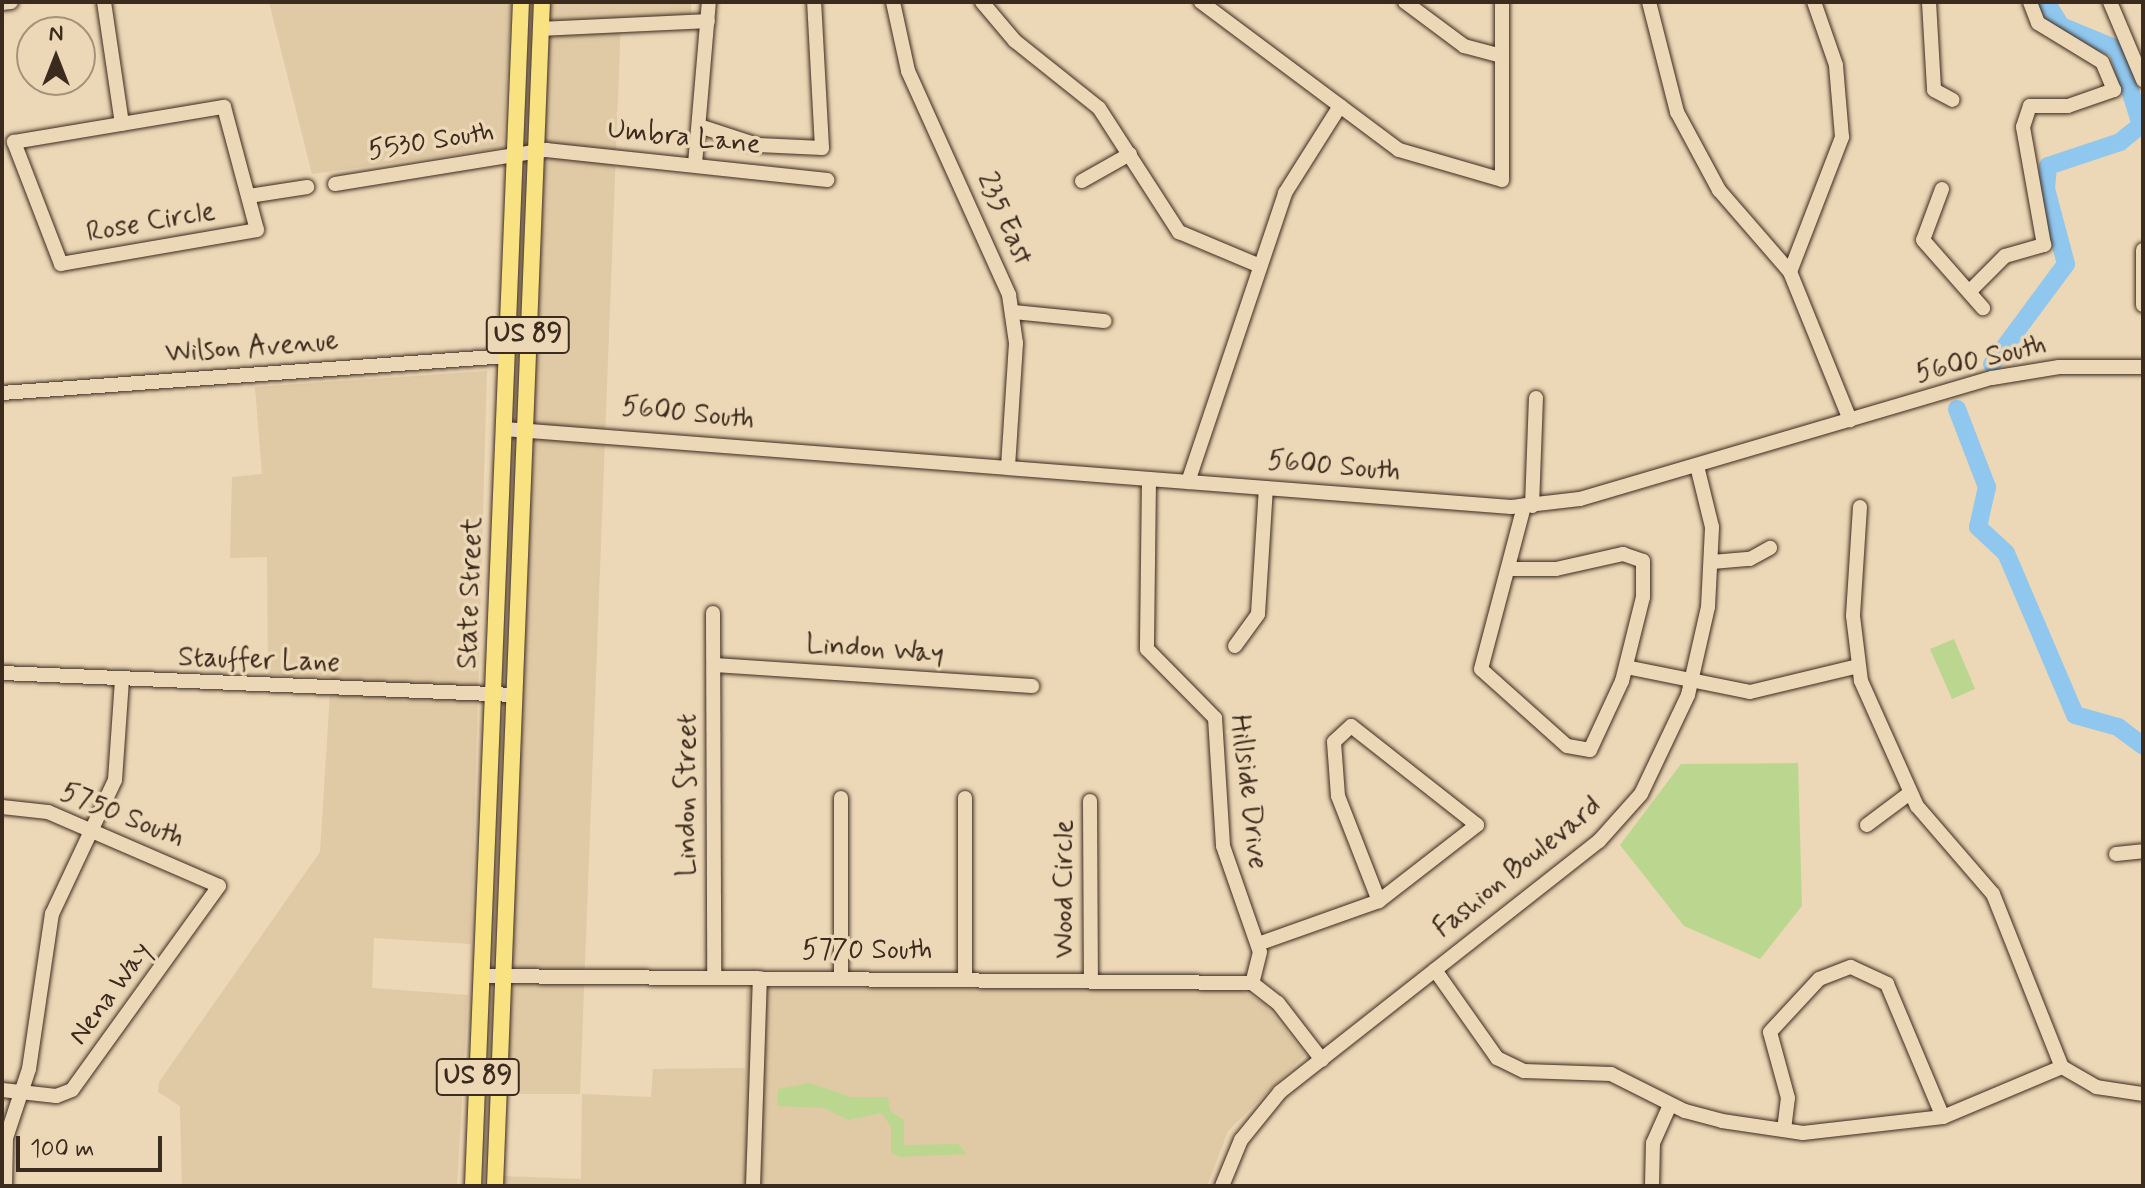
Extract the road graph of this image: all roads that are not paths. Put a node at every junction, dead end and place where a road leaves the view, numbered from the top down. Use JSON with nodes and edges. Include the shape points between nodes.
{"nodes":[{"id":1,"x":11,"y":2,"type":"edge"},
{"id":2,"x":104,"y":2,"type":"edge"},
{"id":3,"x":521,"y":2,"type":"edge"},
{"id":4,"x":542,"y":2,"type":"edge"},
{"id":5,"x":709,"y":2,"type":"edge"},
{"id":6,"x":814,"y":2,"type":"edge"},
{"id":7,"x":893,"y":2,"type":"edge"},
{"id":8,"x":982,"y":2,"type":"edge"},
{"id":9,"x":1201,"y":2,"type":"edge"},
{"id":10,"x":1405,"y":2,"type":"edge"},
{"id":11,"x":1502,"y":2,"type":"edge"},
{"id":12,"x":1649,"y":2,"type":"edge"},
{"id":13,"x":1814,"y":2,"type":"edge"},
{"id":14,"x":1929,"y":2,"type":"edge"},
{"id":15,"x":2030,"y":2,"type":"edge"},
{"id":16,"x":2110,"y":2,"type":"edge"},
{"id":17,"x":2,"y":3,"type":"edge"},
{"id":18,"x":708,"y":21,"type":"junction"},
{"id":19,"x":541,"y":29,"type":"junction"},
{"id":20,"x":1502,"y":56,"type":"junction"},
{"id":21,"x":2132,"y":86,"type":"edge"},
{"id":22,"x":1953,"y":100,"type":"dead end"},
{"id":23,"x":1340,"y":106,"type":"junction"},
{"id":24,"x":122,"y":124,"type":"junction"},
{"id":25,"x":699,"y":126,"type":"junction"},
{"id":26,"x":536,"y":152,"type":"junction"},
{"id":27,"x":515,"y":154,"type":"junction"},
{"id":28,"x":1130,"y":154,"type":"junction"},
{"id":29,"x":695,"y":164,"type":"junction"},
{"id":30,"x":827,"y":180,"type":"dead end"},
{"id":31,"x":1082,"y":181,"type":"dead end"},
{"id":32,"x":335,"y":184,"type":"dead end"},
{"id":33,"x":307,"y":187,"type":"dead end"},
{"id":34,"x":1942,"y":189,"type":"dead end"},
{"id":35,"x":249,"y":196,"type":"junction"},
{"id":36,"x":2143,"y":250,"type":"edge"},
{"id":37,"x":1260,"y":266,"type":"junction"},
{"id":38,"x":1790,"y":272,"type":"junction"},
{"id":39,"x":1971,"y":290,"type":"junction"},
{"id":40,"x":2143,"y":305,"type":"edge"},
{"id":41,"x":1983,"y":308,"type":"dead end"},
{"id":42,"x":1013,"y":312,"type":"junction"},
{"id":43,"x":1105,"y":321,"type":"dead end"},
{"id":44,"x":507,"y":356,"type":"junction"},
{"id":45,"x":2143,"y":367,"type":"edge"},
{"id":46,"x":2,"y":393,"type":"edge"},
{"id":47,"x":1536,"y":398,"type":"dead end"},
{"id":48,"x":1850,"y":420,"type":"junction"},
{"id":49,"x":525,"y":428,"type":"junction"},
{"id":50,"x":504,"y":429,"type":"junction"},
{"id":51,"x":1697,"y":466,"type":"junction"},
{"id":52,"x":1008,"y":468,"type":"junction"},
{"id":53,"x":1149,"y":479,"type":"junction"},
{"id":54,"x":1188,"y":482,"type":"junction"},
{"id":55,"x":1266,"y":488,"type":"junction"},
{"id":56,"x":1528,"y":506,"type":"junction"},
{"id":57,"x":1860,"y":507,"type":"dead end"},
{"id":58,"x":1770,"y":548,"type":"dead end"},
{"id":59,"x":1712,"y":562,"type":"junction"},
{"id":60,"x":1509,"y":569,"type":"junction"},
{"id":61,"x":713,"y":613,"type":"dead end"},
{"id":62,"x":1235,"y":646,"type":"dead end"},
{"id":63,"x":714,"y":665,"type":"junction"},
{"id":64,"x":1858,"y":666,"type":"junction"},
{"id":65,"x":1626,"y":667,"type":"junction"},
{"id":66,"x":2,"y":673,"type":"edge"},
{"id":67,"x":122,"y":680,"type":"junction"},
{"id":68,"x":1691,"y":685,"type":"junction"},
{"id":69,"x":1032,"y":686,"type":"dead end"},
{"id":70,"x":493,"y":695,"type":"junction"},
{"id":71,"x":514,"y":695,"type":"junction"},
{"id":72,"x":1910,"y":793,"type":"junction"},
{"id":73,"x":841,"y":798,"type":"dead end"},
{"id":74,"x":965,"y":798,"type":"dead end"},
{"id":75,"x":1090,"y":801,"type":"dead end"},
{"id":76,"x":2,"y":807,"type":"edge"},
{"id":77,"x":1867,"y":825,"type":"dead end"},
{"id":78,"x":93,"y":831,"type":"junction"},
{"id":79,"x":2143,"y":851,"type":"edge"},
{"id":80,"x":2116,"y":854,"type":"dead end"},
{"id":81,"x":219,"y":886,"type":"joint"},
{"id":82,"x":1379,"y":901,"type":"junction"},
{"id":83,"x":1258,"y":944,"type":"junction"},
{"id":84,"x":1435,"y":970,"type":"junction"},
{"id":85,"x":482,"y":976,"type":"junction"},
{"id":86,"x":503,"y":977,"type":"junction"},
{"id":87,"x":841,"y":977,"type":"junction"},
{"id":88,"x":965,"y":977,"type":"junction"},
{"id":89,"x":1091,"y":977,"type":"junction"},
{"id":90,"x":714,"y":978,"type":"junction"},
{"id":91,"x":760,"y":978,"type":"junction"},
{"id":92,"x":1252,"y":983,"type":"junction"},
{"id":93,"x":1322,"y":1060,"type":"junction"},
{"id":94,"x":2062,"y":1067,"type":"junction"},
{"id":95,"x":2,"y":1090,"type":"edge"},
{"id":96,"x":24,"y":1091,"type":"junction"},
{"id":97,"x":2143,"y":1094,"type":"edge"},
{"id":98,"x":1670,"y":1105,"type":"junction"},
{"id":99,"x":1943,"y":1117,"type":"junction"},
{"id":100,"x":1784,"y":1130,"type":"junction"},
{"id":101,"x":5,"y":1186,"type":"edge"},
{"id":102,"x":473,"y":1186,"type":"edge"},
{"id":103,"x":495,"y":1186,"type":"edge"},
{"id":104,"x":753,"y":1186,"type":"edge"},
{"id":105,"x":1222,"y":1186,"type":"edge"},
{"id":106,"x":1652,"y":1186,"type":"edge"}],
"edges":[{"from":1,"to":17,"type":"street"},
{"from":2,"to":24,"type":"street"},
{"from":3,"to":27,"type":"main road","name":"State Street","number":"US 89"},
{"from":4,"to":19,"type":"main road","name":"State Street","number":"US 89"},
{"from":5,"to":18,"type":"street"},
{"from":6,"to":25,"type":"street","via":[[822,148],[758,145]]},
{"from":7,"to":42,"type":"street","name":"235 East","via":[[908,71]]},
{"from":8,"to":28,"type":"street","via":[[1015,41],[1099,108]]},
{"from":9,"to":23,"type":"street"},
{"from":10,"to":20,"type":"street","via":[[1464,46]]},
{"from":11,"to":20,"type":"street"},
{"from":12,"to":38,"type":"street","via":[[1664,76],[1696,150],[1739,216]]},
{"from":13,"to":38,"type":"street","via":[[1836,65],[1842,137]]},
{"from":14,"to":22,"type":"street","via":[[1934,90]]},
{"from":15,"to":21,"type":"street","via":[[2038,23]]},
{"from":16,"to":21,"type":"street"},
{"from":18,"to":19,"type":"street"},
{"from":18,"to":25,"type":"street"},
{"from":19,"to":26,"type":"main road","name":"State Street","number":"US 89"},
{"from":20,"to":23,"type":"street","via":[[1502,180],[1417,160]]},
{"from":21,"to":39,"type":"street","via":[[2068,106],[2030,106],[2023,127],[2044,245],[2005,256]]},
{"from":23,"to":37,"type":"street","via":[[1293,174]]},
{"from":24,"to":35,"type":"street","name":"Rose Circle","via":[[224,107]]},
{"from":24,"to":35,"type":"street","name":"Rose Circle","via":[[14,142],[61,264],[257,230]]},
{"from":25,"to":29,"type":"street"},
{"from":26,"to":27,"type":"street","name":"5530 South"},
{"from":26,"to":29,"type":"street","name":"Umbra Lane"},
{"from":26,"to":49,"type":"main road","name":"State Street","number":"US 89"},
{"from":27,"to":32,"type":"street","name":"5530 South"},
{"from":27,"to":44,"type":"main road","name":"State Street","number":"US 89"},
{"from":28,"to":31,"type":"street"},
{"from":28,"to":37,"type":"street","via":[[1179,232]]},
{"from":29,"to":30,"type":"street","name":"Umbra Lane"},
{"from":33,"to":35,"type":"street"},
{"from":34,"to":39,"type":"street","via":[[1923,240]]},
{"from":36,"to":40,"type":"street"},
{"from":37,"to":54,"type":"street"},
{"from":38,"to":48,"type":"street"},
{"from":39,"to":41,"type":"street"},
{"from":42,"to":43,"type":"street"},
{"from":42,"to":52,"type":"street","name":"235 East"},
{"from":44,"to":46,"type":"street","name":"Wilson Avenue"},
{"from":44,"to":50,"type":"main road","name":"State Street","number":"US 89"},
{"from":45,"to":48,"type":"street","name":"5600 South","via":[[2021,372]]},
{"from":47,"to":56,"type":"street"},
{"from":48,"to":51,"type":"street","name":"5600 South"},
{"from":49,"to":50,"type":"street","name":"5600 South"},
{"from":49,"to":52,"type":"street","name":"5600 South"},
{"from":49,"to":71,"type":"main road","name":"State Street","number":"US 89"},
{"from":50,"to":70,"type":"main road","name":"State Street","number":"US 89"},
{"from":51,"to":56,"type":"street","name":"5600 South"},
{"from":51,"to":59,"type":"street","name":"Fashion Boulevard"},
{"from":52,"to":53,"type":"street","name":"5600 South"},
{"from":53,"to":54,"type":"street","name":"5600 South"},
{"from":53,"to":83,"type":"street","name":"Hillside Drive","via":[[1147,649],[1215,718],[1223,846]]},
{"from":54,"to":55,"type":"street","name":"5600 South"},
{"from":55,"to":56,"type":"street","name":"5600 South"},
{"from":55,"to":62,"type":"street","via":[[1258,614]]},
{"from":56,"to":60,"type":"street"},
{"from":57,"to":64,"type":"street","via":[[1854,528]]},
{"from":58,"to":59,"type":"street","via":[[1750,559]]},
{"from":59,"to":68,"type":"street","name":"Fashion Boulevard"},
{"from":60,"to":65,"type":"street","via":[[1637,555],[1645,580]]},
{"from":60,"to":65,"type":"street","via":[[1481,669],[1567,746],[1584,752],[1608,722]]},
{"from":61,"to":63,"type":"street","name":"Lindon Street"},
{"from":63,"to":69,"type":"street","name":"Lindon Way"},
{"from":63,"to":90,"type":"street","name":"Lindon Street"},
{"from":64,"to":68,"type":"street","via":[[1750,692]]},
{"from":64,"to":72,"type":"street"},
{"from":65,"to":68,"type":"street"},
{"from":66,"to":67,"type":"street","name":"Stauffer Lane"},
{"from":67,"to":70,"type":"street","name":"Stauffer Lane"},
{"from":67,"to":78,"type":"street","via":[[115,780]]},
{"from":68,"to":84,"type":"street","name":"Fashion Boulevard","via":[[1662,762],[1617,823]]},
{"from":70,"to":71,"type":"street","name":"Stauffer Lane"},
{"from":70,"to":85,"type":"main road","name":"State Street","number":"US 89"},
{"from":71,"to":86,"type":"main road","name":"State Street","number":"US 89"},
{"from":72,"to":77,"type":"street"},
{"from":72,"to":94,"type":"street","via":[[1993,894]]},
{"from":73,"to":87,"type":"street"},
{"from":74,"to":88,"type":"street"},
{"from":75,"to":89,"type":"street","name":"Wood Circle"},
{"from":76,"to":78,"type":"street","name":"5750 South","via":[[34,809]]},
{"from":78,"to":81,"type":"street","name":"5750 South"},
{"from":78,"to":96,"type":"street","via":[[52,914]]},
{"from":79,"to":80,"type":"street"},
{"from":81,"to":96,"type":"street","name":"Nena Way","via":[[72,1090]]},
{"from":82,"to":82,"type":"street","via":[[1477,825],[1362,729],[1339,731],[1343,820]]},
{"from":82,"to":83,"type":"street"},
{"from":83,"to":92,"type":"street","name":"Hillside Drive"},
{"from":84,"to":93,"type":"street","name":"Fashion Boulevard"},
{"from":84,"to":98,"type":"street","via":[[1497,1058],[1524,1071],[1611,1074]]},
{"from":85,"to":86,"type":"street","name":"5770 South"},
{"from":85,"to":102,"type":"main road","name":"State Street","number":"US 89"},
{"from":86,"to":90,"type":"street","name":"5770 South"},
{"from":86,"to":103,"type":"main road","name":"State Street","number":"US 89"},
{"from":87,"to":88,"type":"street","name":"5770 South"},
{"from":87,"to":91,"type":"street","name":"5770 South"},
{"from":88,"to":89,"type":"street","name":"5770 South"},
{"from":89,"to":92,"type":"street","name":"5770 South"},
{"from":90,"to":91,"type":"street","name":"5770 South"},
{"from":91,"to":104,"type":"street"},
{"from":92,"to":93,"type":"street","via":[[1278,1003]]},
{"from":93,"to":105,"type":"street","name":"Fashion Boulevard","via":[[1253,1123]]},
{"from":94,"to":97,"type":"street","via":[[2096,1087]]},
{"from":94,"to":99,"type":"street"},
{"from":95,"to":96,"type":"street"},
{"from":96,"to":101,"type":"street","via":[[6,1138]]},
{"from":98,"to":100,"type":"street"},
{"from":98,"to":106,"type":"street","via":[[1653,1143]]},
{"from":99,"to":100,"type":"street"},
{"from":99,"to":100,"type":"street","via":[[1895,997],[1872,972],[1827,973],[1778,1020],[1769,1040],[1788,1098]]}]}
